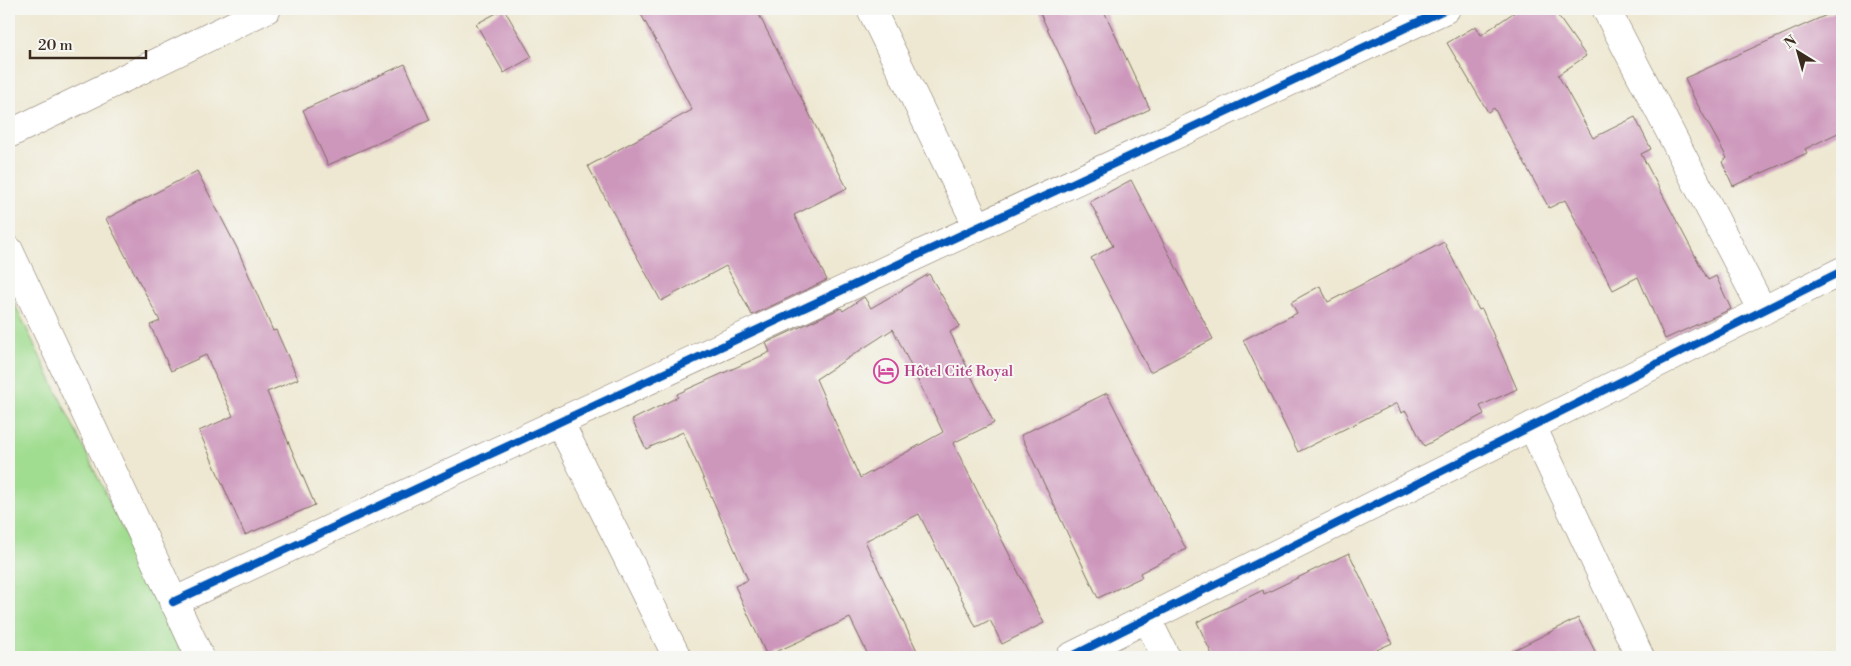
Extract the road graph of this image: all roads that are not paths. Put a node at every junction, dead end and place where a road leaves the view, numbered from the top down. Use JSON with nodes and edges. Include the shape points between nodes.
{"nodes":[{"id":1,"x":267,"y":9,"type":"edge"},
{"id":2,"x":871,"y":9,"type":"edge"},
{"id":3,"x":1446,"y":9,"type":"edge"},
{"id":4,"x":1606,"y":9,"type":"edge"},
{"id":5,"x":9,"y":134,"type":"edge"},
{"id":6,"x":978,"y":227,"type":"junction"},
{"id":7,"x":9,"y":250,"type":"edge"},
{"id":8,"x":1842,"y":272,"type":"edge"},
{"id":9,"x":1764,"y":311,"type":"junction"},
{"id":10,"x":559,"y":421,"type":"junction"},
{"id":11,"x":1532,"y":426,"type":"junction"},
{"id":12,"x":173,"y":602,"type":"junction"},
{"id":13,"x":1147,"y":619,"type":"junction"},
{"id":14,"x":200,"y":657,"type":"edge"},
{"id":15,"x":677,"y":657,"type":"edge"},
{"id":16,"x":1070,"y":657,"type":"edge"},
{"id":17,"x":1166,"y":657,"type":"edge"},
{"id":18,"x":1640,"y":657,"type":"edge"}],
"edges":[{"from":1,"to":5,"type":"street"},
{"from":2,"to":6,"type":"street"},
{"from":3,"to":6,"type":"street"},
{"from":4,"to":9,"type":"street"},
{"from":6,"to":10,"type":"street"},
{"from":7,"to":12,"type":"street"},
{"from":8,"to":9,"type":"street"},
{"from":9,"to":11,"type":"street"},
{"from":10,"to":12,"type":"street"},
{"from":10,"to":15,"type":"street"},
{"from":11,"to":13,"type":"street"},
{"from":11,"to":18,"type":"street"},
{"from":12,"to":14,"type":"street"},
{"from":13,"to":16,"type":"street"},
{"from":13,"to":17,"type":"street"}]}
